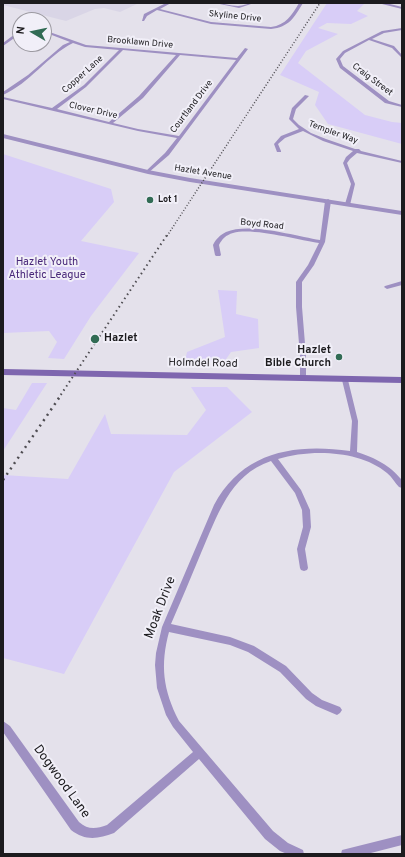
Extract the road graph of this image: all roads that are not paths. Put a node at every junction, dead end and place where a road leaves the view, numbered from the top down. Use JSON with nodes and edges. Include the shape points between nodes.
{"nodes":[{"id":1,"x":169,"y":3,"type":"edge"},
{"id":2,"x":217,"y":3,"type":"edge"},
{"id":3,"x":252,"y":3,"type":"edge"},
{"id":4,"x":301,"y":3,"type":"edge"},
{"id":5,"x":380,"y":3,"type":"edge"},
{"id":6,"x":402,"y":8,"type":"edge"},
{"id":7,"x":156,"y":10,"type":"junction"},
{"id":8,"x":143,"y":20,"type":"dead end"},
{"id":9,"x":402,"y":29,"type":"edge"},
{"id":10,"x":52,"y":34,"type":"edge"},
{"id":11,"x":12,"y":38,"type":"edge"},
{"id":12,"x":369,"y":39,"type":"junction"},
{"id":13,"x":72,"y":42,"type":"junction"},
{"id":14,"x":3,"y":45,"type":"edge"},
{"id":15,"x":122,"y":49,"type":"junction"},
{"id":16,"x":246,"y":49,"type":"dead end"},
{"id":17,"x":179,"y":54,"type":"junction"},
{"id":18,"x":402,"y":57,"type":"edge"},
{"id":19,"x":238,"y":59,"type":"junction"},
{"id":20,"x":3,"y":94,"type":"edge"},
{"id":21,"x":308,"y":96,"type":"dead end"},
{"id":22,"x":3,"y":98,"type":"edge"},
{"id":23,"x":402,"y":106,"type":"edge"},
{"id":24,"x":53,"y":110,"type":"junction"},
{"id":25,"x":110,"y":123,"type":"junction"},
{"id":26,"x":302,"y":130,"type":"junction"},
{"id":27,"x":3,"y":136,"type":"edge"},
{"id":28,"x":180,"y":136,"type":"junction"},
{"id":29,"x":356,"y":150,"type":"junction"},
{"id":30,"x":279,"y":151,"type":"dead end"},
{"id":31,"x":402,"y":162,"type":"edge"},
{"id":32,"x":148,"y":172,"type":"junction"},
{"id":33,"x":328,"y":201,"type":"junction"},
{"id":34,"x":348,"y":204,"type":"junction"},
{"id":35,"x":402,"y":213,"type":"edge"},
{"id":36,"x":322,"y":242,"type":"junction"},
{"id":37,"x":218,"y":255,"type":"dead end"},
{"id":38,"x":402,"y":283,"type":"edge"},
{"id":39,"x":387,"y":287,"type":"dead end"},
{"id":40,"x":3,"y":372,"type":"edge"},
{"id":41,"x":303,"y":378,"type":"junction"},
{"id":42,"x":345,"y":380,"type":"junction"},
{"id":43,"x":402,"y":380,"type":"edge"},
{"id":44,"x":353,"y":454,"type":"junction"},
{"id":45,"x":273,"y":458,"type":"junction"},
{"id":46,"x":402,"y":485,"type":"edge"},
{"id":47,"x":304,"y":568,"type":"dead end"},
{"id":48,"x":166,"y":627,"type":"junction"},
{"id":49,"x":337,"y":710,"type":"dead end"},
{"id":50,"x":3,"y":726,"type":"edge"},
{"id":51,"x":199,"y":753,"type":"junction"},
{"id":52,"x":402,"y":840,"type":"edge"},
{"id":53,"x":299,"y":854,"type":"edge"},
{"id":54,"x":346,"y":854,"type":"edge"}],
"edges":[{"from":1,"to":7,"type":"street"},
{"from":2,"to":3,"type":"street","via":[[239,7]]},
{"from":4,"to":7,"type":"street","name":"Skyline Drive","via":[[286,24],[271,28],[211,23]]},
{"from":5,"to":6,"type":"street"},
{"from":7,"to":8,"type":"street","via":[[145,15]]},
{"from":9,"to":12,"type":"street","name":"Craig Street","via":[[385,32]]},
{"from":10,"to":13,"type":"street","name":"Brooklawn Drive"},
{"from":11,"to":14,"type":"street"},
{"from":12,"to":18,"type":"street","via":[[393,47]]},
{"from":12,"to":23,"type":"street","name":"Craig Street","via":[[342,53],[338,57],[338,62],[387,102]]},
{"from":13,"to":15,"type":"street","name":"Brooklawn Drive","via":[[85,46]]},
{"from":13,"to":20,"type":"street"},
{"from":15,"to":17,"type":"street","name":"Brooklawn Drive"},
{"from":15,"to":24,"type":"street","name":"Copper Lane","via":[[85,86]]},
{"from":16,"to":19,"type":"street","name":"Courtland Drive"},
{"from":17,"to":19,"type":"street","name":"Brooklawn Drive"},
{"from":17,"to":25,"type":"street","via":[[141,97]]},
{"from":19,"to":28,"type":"street","name":"Courtland Drive"},
{"from":21,"to":26,"type":"street","name":"Templer Way","via":[[296,106],[291,116],[293,123]]},
{"from":22,"to":24,"type":"street","name":"Clover Drive"},
{"from":24,"to":25,"type":"street","name":"Clover Drive"},
{"from":25,"to":28,"type":"street","name":"Clover Drive"},
{"from":26,"to":29,"type":"street","name":"Templer Way"},
{"from":26,"to":30,"type":"street","via":[[279,140],[276,144]]},
{"from":27,"to":32,"type":"street","name":"Hazlet Avenue"},
{"from":28,"to":32,"type":"street","name":"Courtland Drive","via":[[167,154]]},
{"from":29,"to":31,"type":"street","name":"Templer Way"},
{"from":29,"to":34,"type":"street","via":[[345,163],[353,184]]},
{"from":32,"to":33,"type":"street","name":"Hazlet Avenue"},
{"from":33,"to":34,"type":"street","name":"Hazlet Avenue"},
{"from":33,"to":36,"type":"street"},
{"from":34,"to":35,"type":"street","name":"Hazlet Avenue"},
{"from":36,"to":37,"type":"street","name":"Boyd Road","via":[[252,231],[236,231],[223,235],[218,240]]},
{"from":36,"to":41,"type":"street","via":[[312,265],[299,282]]},
{"from":38,"to":39,"type":"street"},
{"from":40,"to":41,"type":"main road","name":"Holmdel Road"},
{"from":41,"to":42,"type":"main road","name":"Holmdel Road"},
{"from":42,"to":43,"type":"main road","name":"Holmdel Road"},
{"from":42,"to":44,"type":"street","via":[[355,421]]},
{"from":44,"to":45,"type":"street","name":"Moak Drive","via":[[311,450],[295,451]]},
{"from":44,"to":46,"type":"street","name":"Moak Drive","via":[[383,465]]},
{"from":45,"to":47,"type":"street","via":[[298,492],[306,510],[307,527],[301,549]]},
{"from":45,"to":48,"type":"street","name":"Moak Drive","via":[[251,467],[235,480],[225,493]]},
{"from":48,"to":49,"type":"street","via":[[230,641],[251,649],[282,668],[319,703]]},
{"from":48,"to":51,"type":"street","name":"Moak Drive","via":[[159,657],[158,675],[161,691],[176,724]]},
{"from":50,"to":51,"type":"street","name":"Dogwood Lane","via":[[75,826],[91,834],[100,834],[110,829]]},
{"from":51,"to":53,"type":"street","name":"Moak Drive","via":[[269,835],[284,847]]},
{"from":52,"to":54,"type":"street"}]}
